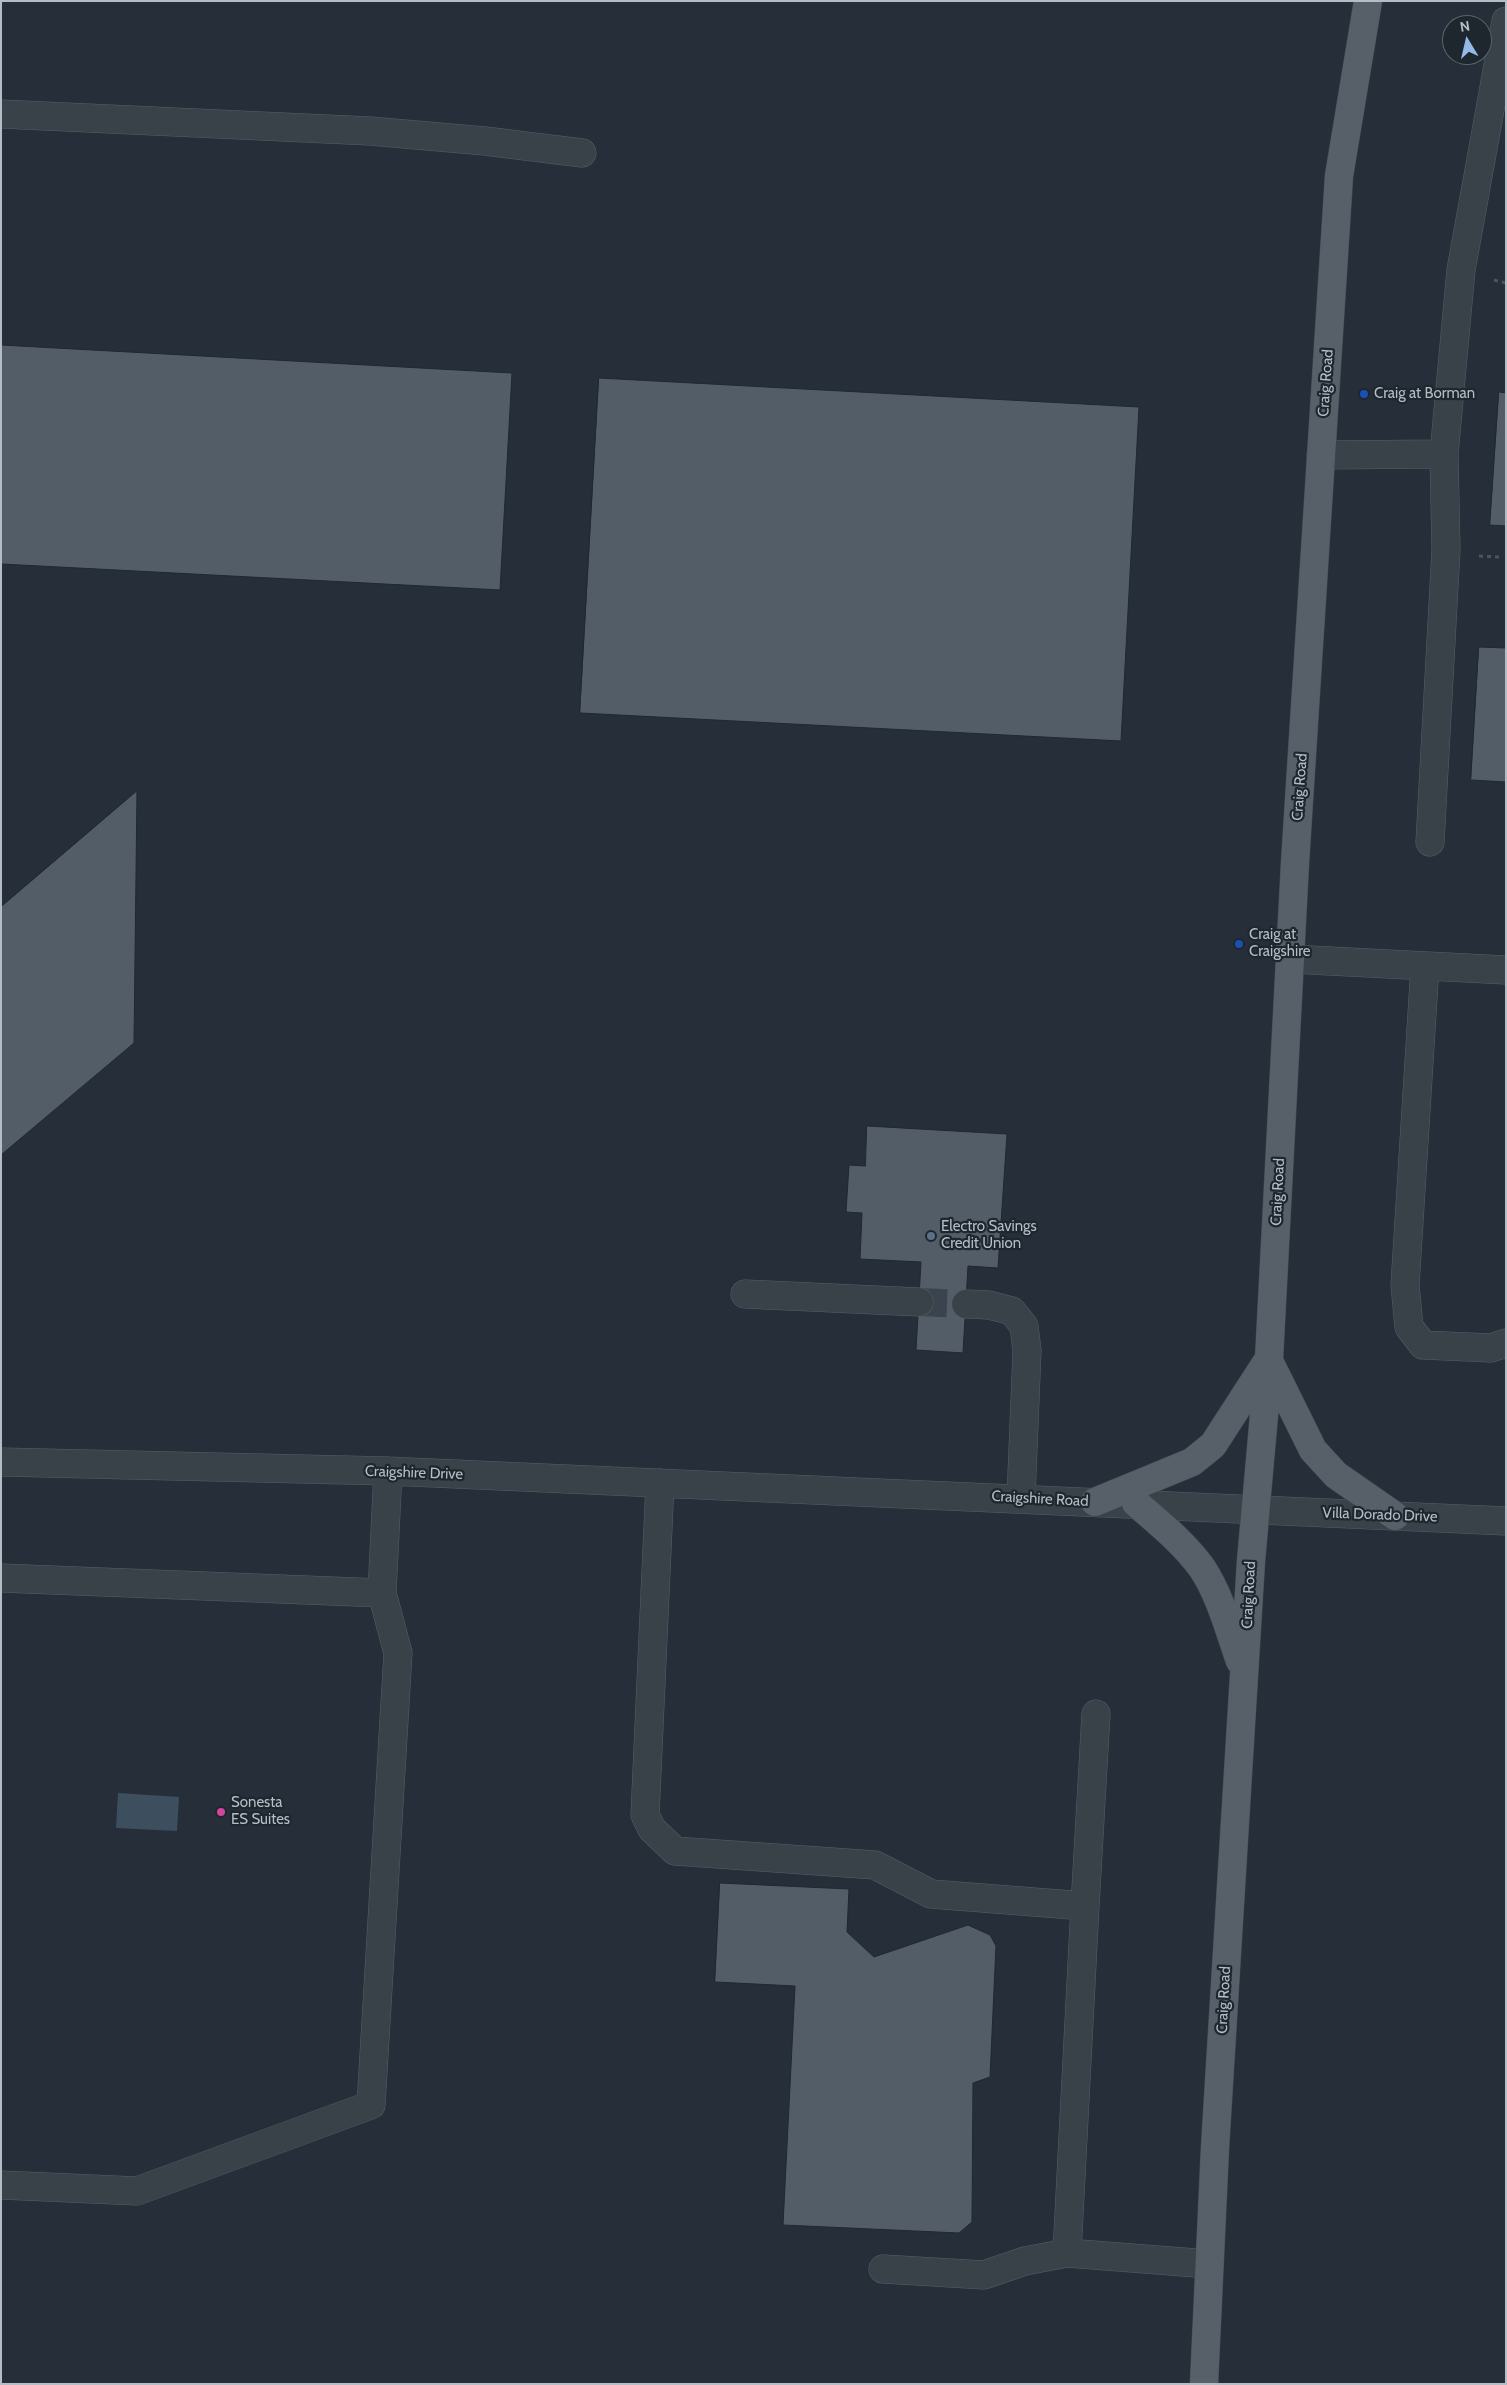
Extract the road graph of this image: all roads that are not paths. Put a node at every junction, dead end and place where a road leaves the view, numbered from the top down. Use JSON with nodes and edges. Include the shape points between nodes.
{"nodes":[{"id":1,"x":1368,"y":1,"type":"edge"},
{"id":2,"x":1506,"y":21,"type":"edge"},
{"id":3,"x":1,"y":114,"type":"edge"},
{"id":4,"x":582,"y":153,"type":"dead end"},
{"id":5,"x":1444,"y":454,"type":"junction"},
{"id":6,"x":1321,"y":455,"type":"junction"},
{"id":7,"x":1430,"y":842,"type":"dead end"},
{"id":8,"x":1290,"y":959,"type":"junction"},
{"id":9,"x":1425,"y":966,"type":"junction"},
{"id":10,"x":1506,"y":970,"type":"edge"},
{"id":11,"x":745,"y":1294,"type":"dead end"},
{"id":12,"x":919,"y":1302,"type":"tunnel mouth"},
{"id":13,"x":966,"y":1304,"type":"tunnel mouth"},
{"id":14,"x":1506,"y":1343,"type":"edge"},
{"id":15,"x":1268,"y":1360,"type":"junction"},
{"id":16,"x":1,"y":1462,"type":"edge"},
{"id":17,"x":388,"y":1471,"type":"junction"},
{"id":18,"x":660,"y":1483,"type":"junction"},
{"id":19,"x":827,"y":1490,"type":"joint"},
{"id":20,"x":1021,"y":1498,"type":"junction"},
{"id":21,"x":1095,"y":1502,"type":"junction"},
{"id":22,"x":1136,"y":1504,"type":"junction"},
{"id":23,"x":1254,"y":1509,"type":"junction"},
{"id":24,"x":1395,"y":1516,"type":"junction"},
{"id":25,"x":1506,"y":1521,"type":"edge"},
{"id":26,"x":1,"y":1578,"type":"edge"},
{"id":27,"x":382,"y":1593,"type":"junction"},
{"id":28,"x":1244,"y":1671,"type":"junction"},
{"id":29,"x":1096,"y":1714,"type":"dead end"},
{"id":30,"x":1085,"y":1906,"type":"junction"},
{"id":31,"x":1,"y":2185,"type":"edge"},
{"id":32,"x":1067,"y":2253,"type":"junction"},
{"id":33,"x":1209,"y":2264,"type":"junction"},
{"id":34,"x":883,"y":2269,"type":"dead end"},
{"id":35,"x":1204,"y":2384,"type":"edge"}],
"edges":[{"from":1,"to":6,"type":"main road","name":"Craig Road","via":[[1339,176]]},
{"from":2,"to":5,"type":"street","via":[[1460,270]]},
{"from":3,"to":4,"type":"street","via":[[370,130]]},
{"from":5,"to":6,"type":"street"},
{"from":5,"to":7,"type":"street","via":[[1446,550]]},
{"from":6,"to":8,"type":"main road","name":"Craig Road"},
{"from":8,"to":9,"type":"street"},
{"from":8,"to":15,"type":"main road","name":"Craig Road"},
{"from":9,"to":10,"type":"street"},
{"from":9,"to":14,"type":"street","via":[[1405,1285],[1409,1327],[1423,1345],[1491,1348]]},
{"from":11,"to":12,"type":"street"},
{"from":13,"to":20,"type":"street","via":[[989,1305],[1012,1312],[1024,1326],[1027,1351]]},
{"from":15,"to":21,"type":"main road","via":[[1212,1445],[1192,1462]]},
{"from":15,"to":23,"type":"main road","name":"Craig Road"},
{"from":15,"to":24,"type":"main road","via":[[1313,1450],[1336,1475]]},
{"from":16,"to":17,"type":"street","name":"Craigshire Drive"},
{"from":17,"to":18,"type":"street","name":"Craigshire Drive"},
{"from":17,"to":27,"type":"street"},
{"from":18,"to":19,"type":"street","name":"Craigshire Drive"},
{"from":18,"to":30,"type":"street","via":[[645,1816],[652,1829],[675,1851],[875,1865],[931,1894]]},
{"from":19,"to":20,"type":"street","name":"Craigshire Road"},
{"from":20,"to":21,"type":"street","name":"Craigshire Road"},
{"from":21,"to":22,"type":"street","name":"Craigshire Road"},
{"from":22,"to":23,"type":"street","name":"Craigshire Road"},
{"from":22,"to":28,"type":"main road","via":[[1176,1537],[1202,1568],[1215,1592]]},
{"from":23,"to":24,"type":"street","name":"Villa Dorado Drive"},
{"from":23,"to":28,"type":"main road","name":"Craig Road"},
{"from":24,"to":25,"type":"street","name":"Villa Dorado Drive"},
{"from":26,"to":27,"type":"street"},
{"from":27,"to":31,"type":"street","via":[[398,1653],[371,2105],[137,2191]]},
{"from":28,"to":33,"type":"main road","name":"Craig Road"},
{"from":29,"to":30,"type":"street"},
{"from":30,"to":32,"type":"street"},
{"from":32,"to":33,"type":"street"},
{"from":32,"to":34,"type":"street","via":[[1025,2261],[984,2275]]},
{"from":33,"to":35,"type":"main road","name":"Craig Road"}]}
